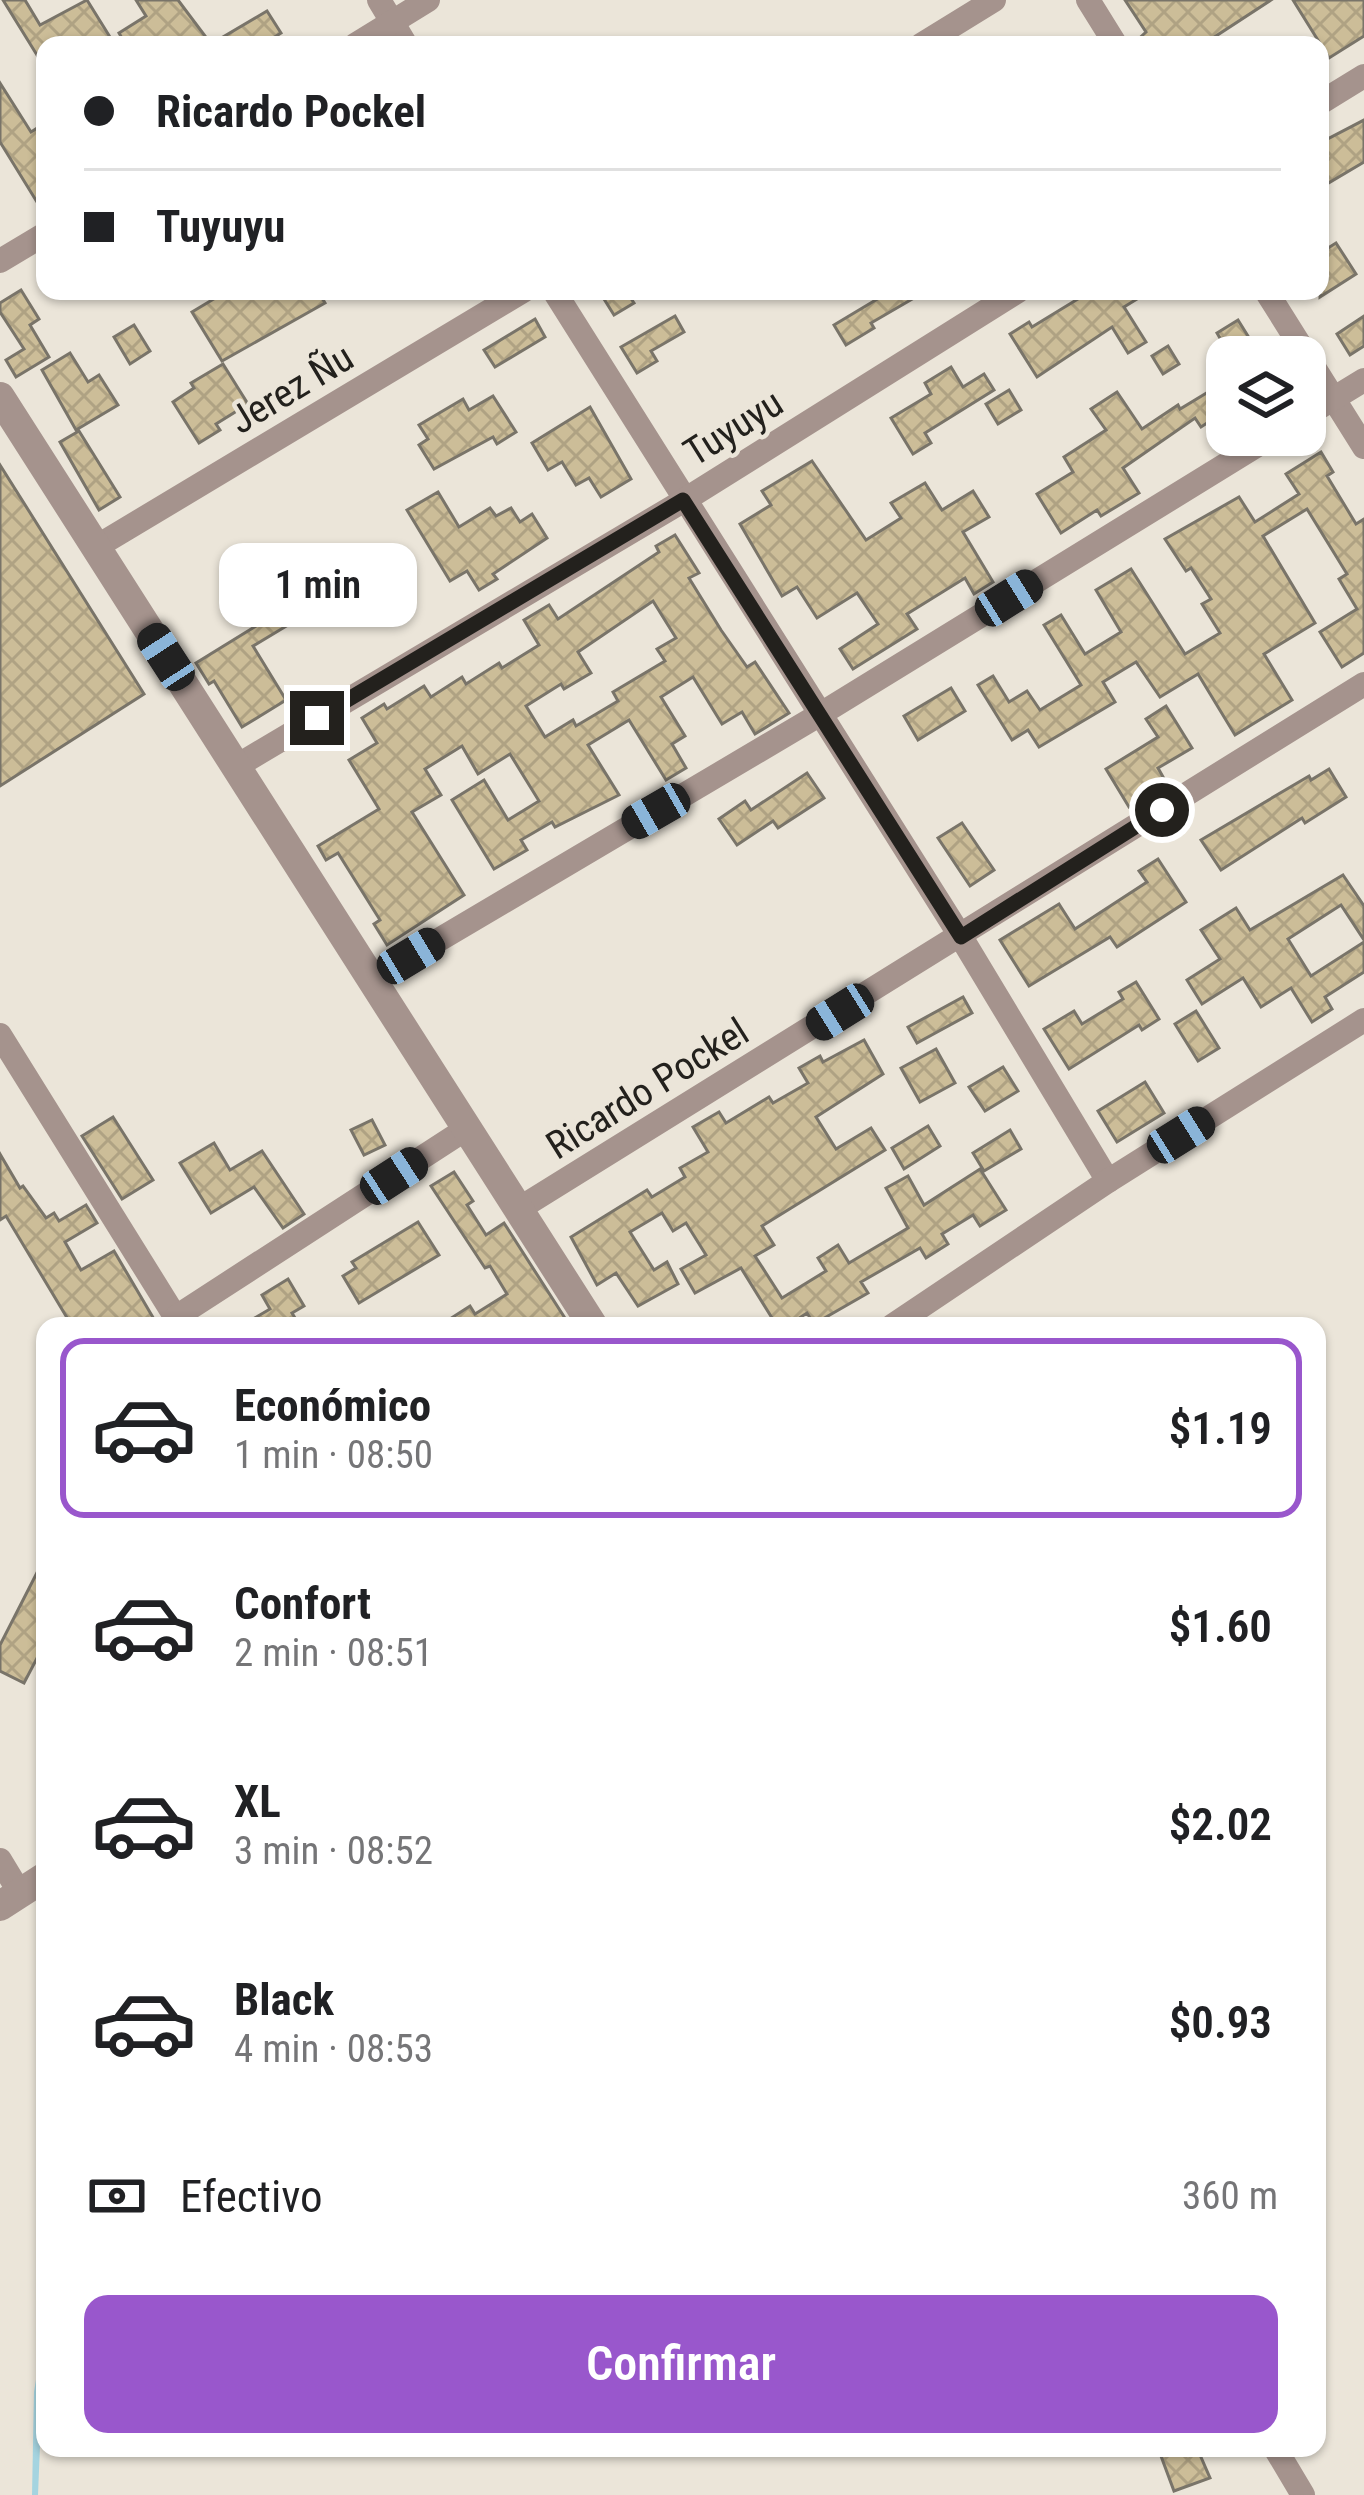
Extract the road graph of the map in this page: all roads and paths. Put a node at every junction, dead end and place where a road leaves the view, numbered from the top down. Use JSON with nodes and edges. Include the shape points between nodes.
{"nodes":[{"id":1,"x":428,"y":0,"type":"edge"},
{"id":2,"x":994,"y":0,"type":"edge"},
{"id":3,"x":1088,"y":0,"type":"edge"},
{"id":4,"x":386,"y":11,"type":"edge"},
{"id":5,"x":363,"y":36,"type":"edge"},
{"id":6,"x":936,"y":36,"type":"edge"},
{"id":7,"x":1110,"y":36,"type":"edge"},
{"id":8,"x":1364,"y":76,"type":"edge"},
{"id":9,"x":1329,"y":97,"type":"edge"},
{"id":10,"x":36,"y":239,"type":"edge"},
{"id":11,"x":0,"y":261,"type":"edge"},
{"id":12,"x":508,"y":300,"type":"edge"},
{"id":13,"x":560,"y":300,"type":"edge"},
{"id":14,"x":1004,"y":300,"type":"edge"},
{"id":15,"x":1272,"y":300,"type":"edge"},
{"id":16,"x":1364,"y":380,"type":"edge"},
{"id":17,"x":0,"y":397,"type":"edge"},
{"id":18,"x":1334,"y":398,"type":"junction"},
{"id":19,"x":1326,"y":403,"type":"edge"},
{"id":20,"x":1364,"y":447,"type":"edge"},
{"id":21,"x":1240,"y":456,"type":"edge"},
{"id":22,"x":683,"y":500,"type":"junction"},
{"id":23,"x":96,"y":548,"type":"junction"},
{"id":24,"x":1364,"y":684,"type":"edge"},
{"id":25,"x":819,"y":715,"type":"junction"},
{"id":26,"x":236,"y":767,"type":"junction"},
{"id":27,"x":961,"y":937,"type":"junction"},
{"id":28,"x":370,"y":980,"type":"junction"},
{"id":29,"x":1364,"y":1020,"type":"edge"},
{"id":30,"x":0,"y":1035,"type":"edge"},
{"id":31,"x":466,"y":1130,"type":"junction"},
{"id":32,"x":1108,"y":1181,"type":"junction"},
{"id":33,"x":518,"y":1210,"type":"junction"},
{"id":34,"x":176,"y":1317,"type":"edge"},
{"id":35,"x":186,"y":1317,"type":"edge"},
{"id":36,"x":587,"y":1317,"type":"edge"},
{"id":37,"x":905,"y":1317,"type":"edge"},
{"id":38,"x":0,"y":1860,"type":"edge"},
{"id":39,"x":22,"y":1892,"type":"edge"},
{"id":40,"x":1280,"y":2457,"type":"edge"},
{"id":41,"x":1303,"y":2495,"type":"edge"}],
"edges":[{"from":1,"to":4,"type":"street"},
{"from":2,"to":6,"type":"street"},
{"from":3,"to":7,"type":"street"},
{"from":4,"to":5,"type":"street"},
{"from":8,"to":9,"type":"street"},
{"from":10,"to":11,"type":"street"},
{"from":12,"to":23,"type":"street","name":"Jerez Ñu"},
{"from":13,"to":22,"type":"street"},
{"from":14,"to":22,"type":"street","name":"Tuyuyu"},
{"from":15,"to":18,"type":"street"},
{"from":16,"to":18,"type":"street"},
{"from":17,"to":23,"type":"street"},
{"from":18,"to":19,"type":"street"},
{"from":18,"to":20,"type":"street"},
{"from":21,"to":25,"type":"street"},
{"from":22,"to":25,"type":"street"},
{"from":22,"to":26,"type":"street","name":"Tuyuyu"},
{"from":23,"to":26,"type":"street"},
{"from":24,"to":27,"type":"street","name":"Ricardo Pockel"},
{"from":25,"to":27,"type":"street"},
{"from":25,"to":28,"type":"street"},
{"from":26,"to":28,"type":"street"},
{"from":27,"to":32,"type":"street"},
{"from":27,"to":33,"type":"street","name":"Ricardo Pockel"},
{"from":28,"to":31,"type":"street"},
{"from":29,"to":32,"type":"street"},
{"from":30,"to":34,"type":"street"},
{"from":31,"to":33,"type":"street"},
{"from":31,"to":35,"type":"street"},
{"from":32,"to":37,"type":"street"},
{"from":33,"to":36,"type":"street"},
{"from":38,"to":39,"type":"street"},
{"from":40,"to":41,"type":"street"}]}
